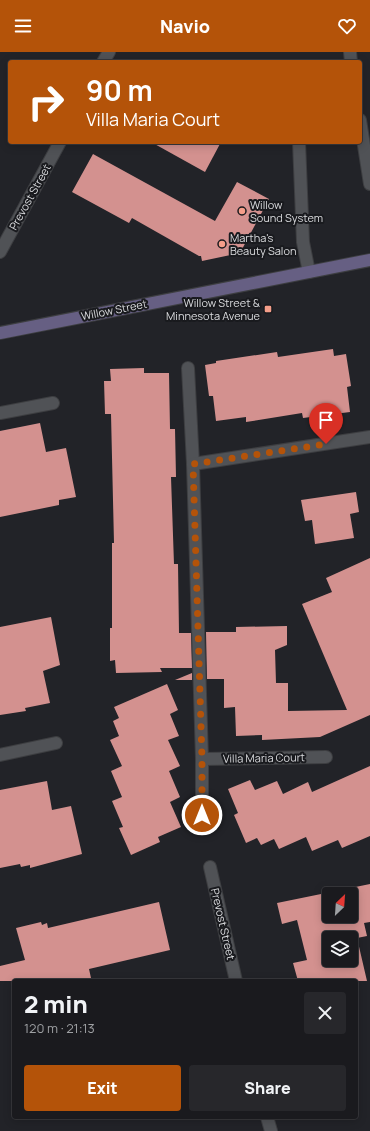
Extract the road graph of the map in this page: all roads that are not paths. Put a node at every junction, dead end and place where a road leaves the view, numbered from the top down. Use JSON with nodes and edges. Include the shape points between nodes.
{"nodes":[{"id":1,"x":362,"y":126,"type":"edge"},
{"id":2,"x":367,"y":142,"type":"edge"},
{"id":3,"x":59,"y":144,"type":"edge"},
{"id":4,"x":299,"y":144,"type":"edge"},
{"id":5,"x":370,"y":184,"type":"edge"},
{"id":6,"x":0,"y":252,"type":"edge"},
{"id":7,"x":370,"y":260,"type":"edge"},
{"id":8,"x":309,"y":272,"type":"junction"},
{"id":9,"x":0,"y":333,"type":"edge"},
{"id":10,"x":188,"y":368,"type":"dead end"},
{"id":11,"x":53,"y":403,"type":"dead end"},
{"id":12,"x":0,"y":413,"type":"edge"},
{"id":13,"x":370,"y":437,"type":"edge"},
{"id":14,"x":193,"y":464,"type":"junction"},
{"id":15,"x":56,"y":743,"type":"dead end"},
{"id":16,"x":0,"y":755,"type":"edge"},
{"id":17,"x":326,"y":757,"type":"dead end"},
{"id":18,"x":202,"y":759,"type":"junction"},
{"id":19,"x":202,"y":815,"type":"dead end"},
{"id":20,"x":210,"y":867,"type":"dead end"},
{"id":21,"x":236,"y":979,"type":"edge"},
{"id":22,"x":268,"y":1119,"type":"edge"},
{"id":23,"x":271,"y":1131,"type":"edge"}],
"edges":[{"from":1,"to":2,"type":"street"},
{"from":2,"to":5,"type":"street"},
{"from":3,"to":6,"type":"street","name":"Prevost Street"},
{"from":4,"to":8,"type":"street","via":[[303,242]]},
{"from":7,"to":8,"type":"main road","name":"Willow Street"},
{"from":8,"to":9,"type":"main road","name":"Willow Street"},
{"from":10,"to":14,"type":"street"},
{"from":11,"to":12,"type":"street"},
{"from":13,"to":14,"type":"street"},
{"from":14,"to":18,"type":"street"},
{"from":15,"to":16,"type":"street"},
{"from":17,"to":18,"type":"street","name":"Villa Maria Court"},
{"from":18,"to":19,"type":"street"},
{"from":20,"to":21,"type":"street","name":"Prevost Street"},
{"from":22,"to":23,"type":"street"}]}
